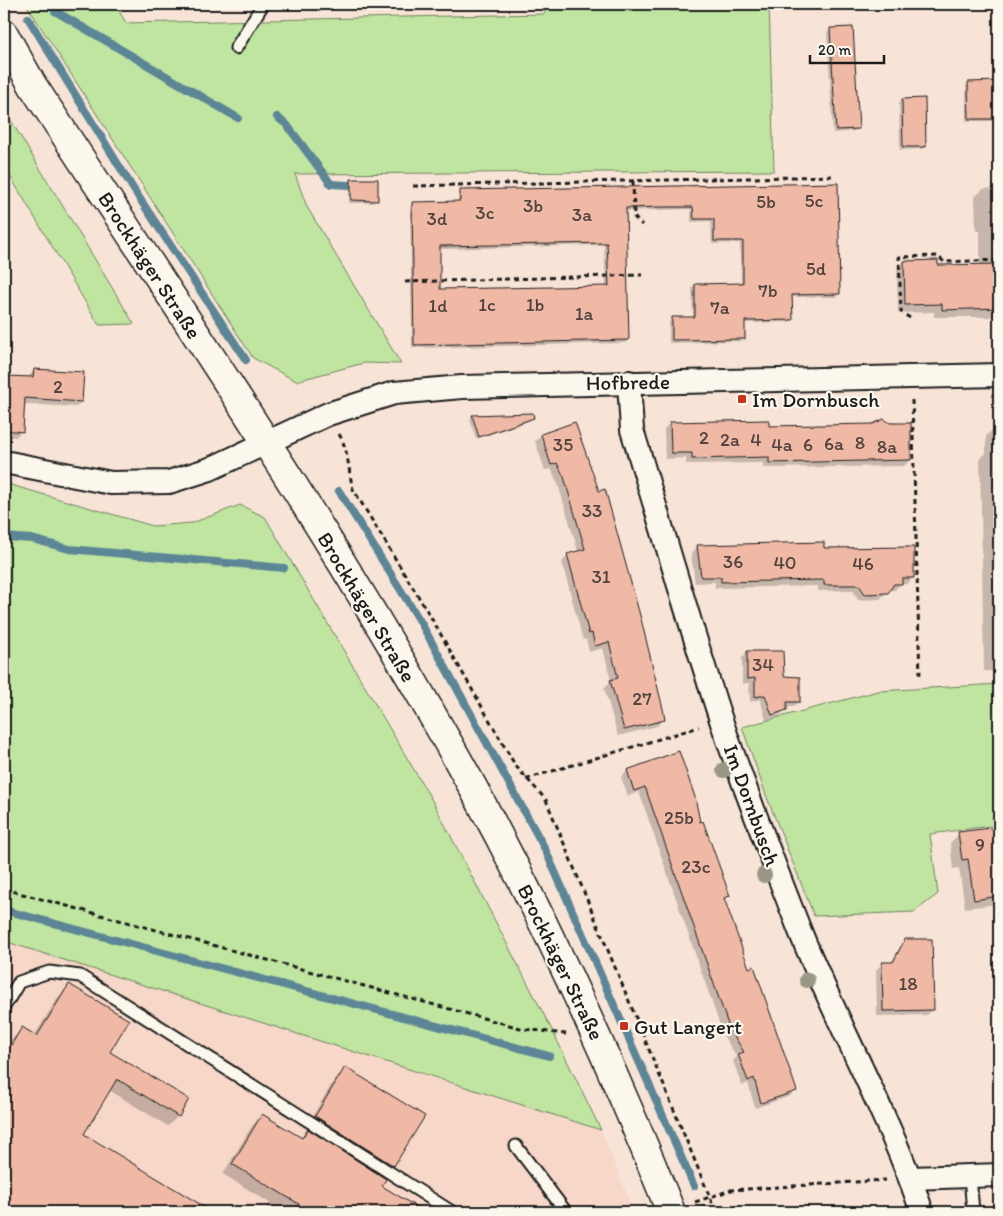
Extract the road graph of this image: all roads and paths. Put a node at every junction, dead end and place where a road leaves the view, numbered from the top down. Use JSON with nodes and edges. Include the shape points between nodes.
{"nodes":[{"id":1,"x":263,"y":4,"type":"edge"},
{"id":2,"x":4,"y":34,"type":"edge"},
{"id":3,"x":236,"y":48,"type":"dead end"},
{"id":4,"x":835,"y":176,"type":"dead end"},
{"id":5,"x":633,"y":181,"type":"junction"},
{"id":6,"x":413,"y":186,"type":"dead end"},
{"id":7,"x":642,"y":225,"type":"dead end"},
{"id":8,"x":999,"y":260,"type":"edge"},
{"id":9,"x":642,"y":275,"type":"dead end"},
{"id":10,"x":405,"y":282,"type":"dead end"},
{"id":11,"x":910,"y":318,"type":"dead end"},
{"id":12,"x":999,"y":375,"type":"edge"},
{"id":13,"x":912,"y":376,"type":"junction"},
{"id":14,"x":628,"y":382,"type":"junction"},
{"id":15,"x":328,"y":414,"type":"junction"},
{"id":16,"x":266,"y":442,"type":"junction"},
{"id":17,"x":4,"y":462,"type":"edge"},
{"id":18,"x":920,"y":677,"type":"dead end"},
{"id":19,"x":721,"y":720,"type":"junction"},
{"id":20,"x":526,"y":779,"type":"junction"},
{"id":21,"x":4,"y":889,"type":"edge"},
{"id":22,"x":4,"y":1007,"type":"edge"},
{"id":23,"x":591,"y":1023,"type":"junction"},
{"id":24,"x":516,"y":1146,"type":"dead end"},
{"id":25,"x":999,"y":1175,"type":"edge"},
{"id":26,"x":970,"y":1176,"type":"junction"},
{"id":27,"x":911,"y":1178,"type":"junction"},
{"id":28,"x":710,"y":1197,"type":"junction"},
{"id":29,"x":452,"y":1212,"type":"edge"},
{"id":30,"x":566,"y":1212,"type":"edge"},
{"id":31,"x":671,"y":1212,"type":"edge"},
{"id":32,"x":716,"y":1212,"type":"edge"},
{"id":33,"x":922,"y":1212,"type":"edge"},
{"id":34,"x":973,"y":1212,"type":"edge"}],
"edges":[{"from":1,"to":3,"type":"lane"},
{"from":2,"to":16,"type":"main road","name":"Brockhäger Straße","via":[[34,86]]},
{"from":4,"to":5,"type":"path"},
{"from":5,"to":6,"type":"path"},
{"from":5,"to":7,"type":"path","via":[[634,217]]},
{"from":8,"to":11,"type":"path","via":[[944,262],[938,256],[899,256],[901,312]]},
{"from":9,"to":10,"type":"path"},
{"from":12,"to":13,"type":"street","name":"Hofbrede"},
{"from":13,"to":14,"type":"street","name":"Hofbrede"},
{"from":13,"to":18,"type":"path"},
{"from":14,"to":15,"type":"street","name":"Hofbrede","via":[[462,386],[394,393]]},
{"from":14,"to":19,"type":"street","name":"Im Dornbusch","via":[[632,430]]},
{"from":15,"to":16,"type":"street","name":"Hofbrede"},
{"from":15,"to":20,"type":"path","via":[[347,447],[353,489]]},
{"from":16,"to":17,"type":"street","name":"Hofbrede","via":[[210,469],[169,482],[111,483]]},
{"from":16,"to":23,"type":"main road","name":"Brockhäger Straße","via":[[410,676],[470,782]]},
{"from":19,"to":20,"type":"path"},
{"from":19,"to":27,"type":"street","name":"Im Dornbusch","via":[[747,796],[802,934]]},
{"from":20,"to":28,"type":"path","via":[[546,800]]},
{"from":21,"to":23,"type":"path","via":[[524,1029],[563,1035]]},
{"from":22,"to":29,"type":"lane","via":[[19,982],[49,972],[80,976]]},
{"from":23,"to":31,"type":"main road","name":"Brockhäger Straße","via":[[617,1078]]},
{"from":24,"to":30,"type":"lane"},
{"from":25,"to":26,"type":"street"},
{"from":26,"to":27,"type":"street"},
{"from":26,"to":34,"type":"lane"},
{"from":27,"to":28,"type":"path","via":[[731,1190]]},
{"from":27,"to":33,"type":"street","name":"Im Dornbusch"},
{"from":28,"to":31,"type":"path"},
{"from":28,"to":32,"type":"path"}]}
